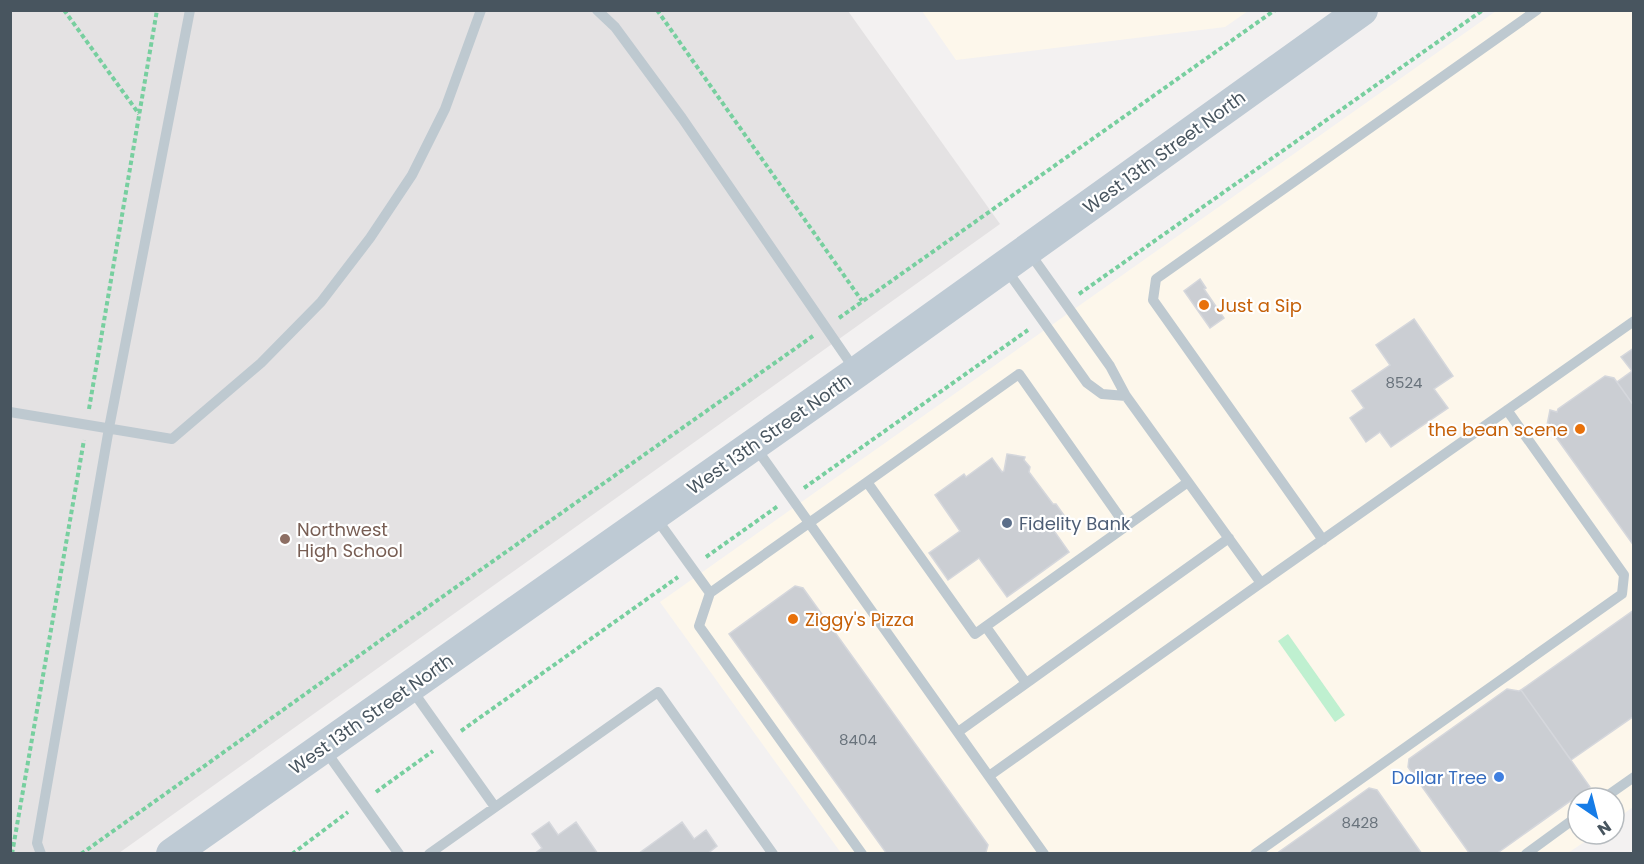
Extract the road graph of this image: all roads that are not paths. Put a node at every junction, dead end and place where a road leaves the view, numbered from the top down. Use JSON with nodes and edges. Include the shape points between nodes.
{"nodes":[{"id":1,"x":190,"y":10,"type":"edge"},
{"id":2,"x":480,"y":10,"type":"edge"},
{"id":3,"x":597,"y":10,"type":"edge"},
{"id":4,"x":1537,"y":10,"type":"edge"},
{"id":5,"x":1352,"y":13,"type":"edge"},
{"id":6,"x":1016,"y":258,"type":"junction"},
{"id":7,"x":1634,"y":321,"type":"edge"},
{"id":8,"x":857,"y":372,"type":"junction"},
{"id":9,"x":1126,"y":396,"type":"junction"},
{"id":10,"x":1507,"y":410,"type":"junction"},
{"id":11,"x":10,"y":412,"type":"edge"},
{"id":12,"x":109,"y":428,"type":"junction"},
{"id":13,"x":754,"y":445,"type":"junction"},
{"id":14,"x":867,"y":482,"type":"junction"},
{"id":15,"x":1188,"y":482,"type":"junction"},
{"id":16,"x":654,"y":515,"type":"junction"},
{"id":17,"x":809,"y":523,"type":"junction"},
{"id":18,"x":1126,"y":526,"type":"junction"},
{"id":19,"x":1228,"y":538,"type":"junction"},
{"id":20,"x":1323,"y":540,"type":"junction"},
{"id":21,"x":1262,"y":583,"type":"junction"},
{"id":22,"x":710,"y":593,"type":"junction"},
{"id":23,"x":986,"y":627,"type":"junction"},
{"id":24,"x":1026,"y":683,"type":"junction"},
{"id":25,"x":410,"y":687,"type":"junction"},
{"id":26,"x":958,"y":732,"type":"junction"},
{"id":27,"x":324,"y":747,"type":"junction"},
{"id":28,"x":989,"y":776,"type":"junction"},
{"id":29,"x":1634,"y":777,"type":"edge"},
{"id":30,"x":1621,"y":786,"type":"edge"},
{"id":31,"x":495,"y":807,"type":"junction"},
{"id":32,"x":1566,"y":825,"type":"edge"},
{"id":33,"x":41,"y":854,"type":"edge"},
{"id":34,"x":172,"y":854,"type":"edge"},
{"id":35,"x":399,"y":854,"type":"edge"},
{"id":36,"x":429,"y":854,"type":"edge"},
{"id":37,"x":773,"y":854,"type":"edge"},
{"id":38,"x":862,"y":854,"type":"edge"},
{"id":39,"x":1044,"y":854,"type":"edge"},
{"id":40,"x":1255,"y":854,"type":"edge"},
{"id":41,"x":1526,"y":854,"type":"edge"}],
"edges":[{"from":1,"to":12,"type":"lane"},
{"from":2,"to":12,"type":"lane","via":[[445,109],[412,175],[321,302],[261,363],[172,439]]},
{"from":3,"to":8,"type":"lane","via":[[615,27],[668,100]]},
{"from":4,"to":20,"type":"lane","via":[[1156,279],[1152,300]]},
{"from":5,"to":6,"type":"street","name":"West 13th Street North"},
{"from":6,"to":8,"type":"street","name":"West 13th Street North"},
{"from":6,"to":9,"type":"lane","via":[[1066,303]]},
{"from":6,"to":9,"type":"lane","via":[[1042,320],[1087,383],[1102,394]]},
{"from":7,"to":10,"type":"lane"},
{"from":8,"to":13,"type":"street","name":"West 13th Street North"},
{"from":9,"to":15,"type":"lane"},
{"from":10,"to":20,"type":"lane"},
{"from":10,"to":40,"type":"lane","via":[[1624,575],[1622,594]]},
{"from":11,"to":12,"type":"lane"},
{"from":12,"to":33,"type":"lane","via":[[37,843]]},
{"from":13,"to":16,"type":"street","name":"West 13th Street North"},
{"from":13,"to":17,"type":"lane"},
{"from":14,"to":17,"type":"lane"},
{"from":14,"to":18,"type":"lane","via":[[1019,374]]},
{"from":14,"to":23,"type":"lane","via":[[975,634]]},
{"from":15,"to":18,"type":"lane"},
{"from":15,"to":19,"type":"lane"},
{"from":16,"to":22,"type":"lane"},
{"from":16,"to":25,"type":"street","name":"West 13th Street North"},
{"from":17,"to":22,"type":"lane"},
{"from":17,"to":26,"type":"lane"},
{"from":18,"to":23,"type":"lane"},
{"from":19,"to":21,"type":"lane"},
{"from":19,"to":24,"type":"lane"},
{"from":20,"to":21,"type":"lane"},
{"from":21,"to":28,"type":"lane"},
{"from":22,"to":38,"type":"lane","via":[[699,626]]},
{"from":23,"to":24,"type":"lane"},
{"from":24,"to":26,"type":"lane"},
{"from":25,"to":27,"type":"street","name":"West 13th Street North"},
{"from":25,"to":31,"type":"lane"},
{"from":26,"to":28,"type":"lane"},
{"from":27,"to":34,"type":"street","name":"West 13th Street North"},
{"from":27,"to":35,"type":"lane"},
{"from":28,"to":39,"type":"lane"},
{"from":29,"to":30,"type":"lane"},
{"from":31,"to":36,"type":"lane"},
{"from":31,"to":37,"type":"lane","via":[[658,692]]},
{"from":32,"to":41,"type":"lane"}]}
